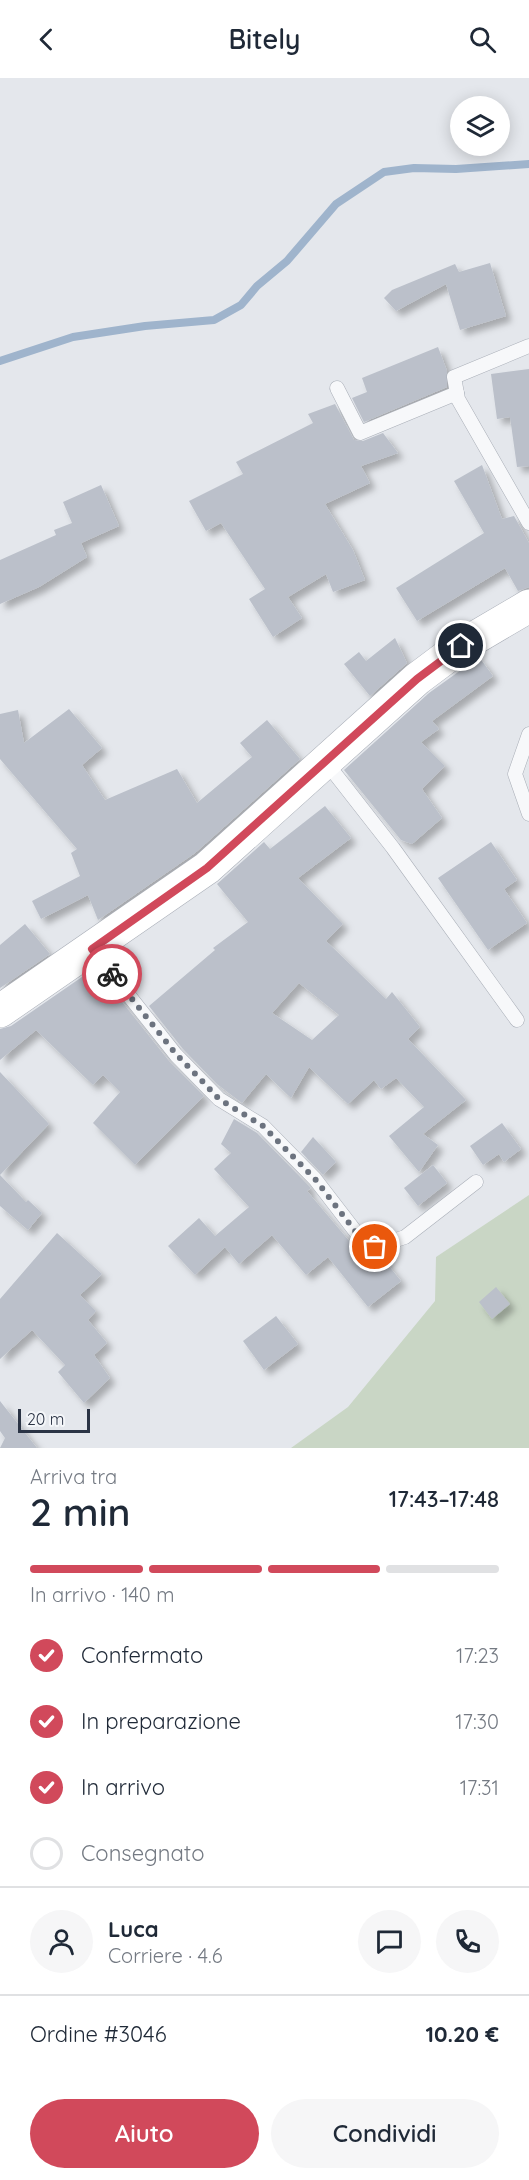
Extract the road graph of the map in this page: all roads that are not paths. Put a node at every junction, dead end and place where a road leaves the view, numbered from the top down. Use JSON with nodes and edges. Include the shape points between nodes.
{"nodes":[{"id":1,"x":529,"y":346,"type":"edge"},
{"id":2,"x":337,"y":388,"type":"dead end"},
{"id":3,"x":457,"y":393,"type":"junction"},
{"id":4,"x":529,"y":523,"type":"edge"},
{"id":5,"x":529,"y":606,"type":"edge"},
{"id":6,"x":529,"y":734,"type":"edge"},
{"id":7,"x":325,"y":761,"type":"junction"},
{"id":8,"x":529,"y":814,"type":"edge"},
{"id":9,"x":92,"y":949,"type":"junction"},
{"id":10,"x":0,"y":1011,"type":"edge"},
{"id":11,"x":517,"y":1020,"type":"dead end"},
{"id":12,"x":476,"y":1182,"type":"dead end"}],
"edges":[{"from":1,"to":3,"type":"lane","via":[[454,377]]},
{"from":2,"to":3,"type":"lane","via":[[360,434]]},
{"from":3,"to":4,"type":"lane"},
{"from":5,"to":7,"type":"street","via":[[461,646],[417,679]]},
{"from":6,"to":8,"type":"lane","via":[[515,774]]},
{"from":7,"to":9,"type":"street","via":[[207,868]]},
{"from":7,"to":11,"type":"lane"},
{"from":9,"to":10,"type":"street"},
{"from":9,"to":12,"type":"lane","via":[[176,1054],[219,1099],[263,1126],[315,1179],[362,1240],[375,1247],[405,1237]]}]}
